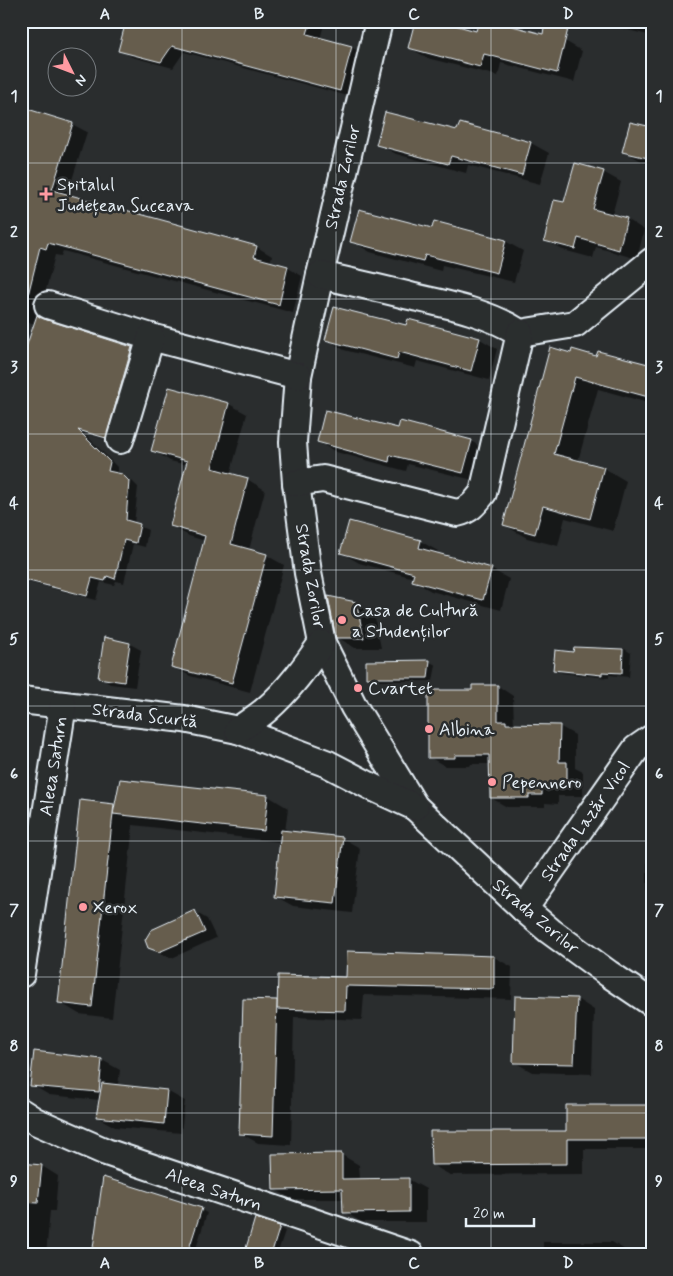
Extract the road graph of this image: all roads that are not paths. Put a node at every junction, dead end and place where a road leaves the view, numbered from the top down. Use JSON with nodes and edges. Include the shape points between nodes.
{"nodes":[{"id":1,"x":379,"y":21,"type":"edge"},
{"id":2,"x":652,"y":261,"type":"edge"},
{"id":3,"x":320,"y":275,"type":"junction"},
{"id":4,"x":48,"y":304,"type":"dead end"},
{"id":5,"x":520,"y":333,"type":"junction"},
{"id":6,"x":150,"y":336,"type":"junction"},
{"id":7,"x":298,"y":376,"type":"junction"},
{"id":8,"x":120,"y":440,"type":"dead end"},
{"id":9,"x":296,"y":483,"type":"junction"},
{"id":10,"x":322,"y":643,"type":"junction"},
{"id":11,"x":21,"y":700,"type":"edge"},
{"id":12,"x":63,"y":705,"type":"junction"},
{"id":13,"x":238,"y":730,"type":"junction"},
{"id":14,"x":652,"y":738,"type":"edge"},
{"id":15,"x":415,"y":807,"type":"junction"},
{"id":16,"x":524,"y":909,"type":"junction"},
{"id":17,"x":21,"y":974,"type":"edge"},
{"id":18,"x":652,"y":1003,"type":"edge"},
{"id":19,"x":21,"y":1112,"type":"edge"},
{"id":20,"x":411,"y":1255,"type":"edge"}],
"edges":[{"from":1,"to":3,"type":"street","name":"Strada Zorilor"},
{"from":2,"to":5,"type":"street","via":[[575,324]]},
{"from":3,"to":5,"type":"street","via":[[439,302],[490,317]]},
{"from":3,"to":7,"type":"street","name":"Strada Zorilor"},
{"from":4,"to":6,"type":"street"},
{"from":5,"to":9,"type":"street","via":[[484,492],[467,511],[456,514],[323,479]]},
{"from":6,"to":7,"type":"street"},
{"from":6,"to":8,"type":"street"},
{"from":7,"to":9,"type":"street","name":"Strada Zorilor","via":[[293,442]]},
{"from":9,"to":10,"type":"street","name":"Strada Zorilor","via":[[308,573]]},
{"from":10,"to":13,"type":"street","via":[[284,693],[266,711]]},
{"from":10,"to":15,"type":"street","name":"Strada Zorilor","via":[[354,707]]},
{"from":11,"to":12,"type":"street","name":"Strada Scurtă"},
{"from":12,"to":13,"type":"street","name":"Strada Scurtă","via":[[184,719]]},
{"from":12,"to":17,"type":"street","name":"Aleea Saturn"},
{"from":13,"to":15,"type":"street","name":"Strada Scurtă","via":[[328,764]]},
{"from":14,"to":16,"type":"street","name":"Strada Lazăr Vicol","via":[[636,749]]},
{"from":15,"to":16,"type":"street","name":"Strada Zorilor"},
{"from":16,"to":18,"type":"street","name":"Strada Zorilor","via":[[608,974]]},
{"from":19,"to":20,"type":"street","name":"Aleea Saturn","via":[[106,1152]]}]}
